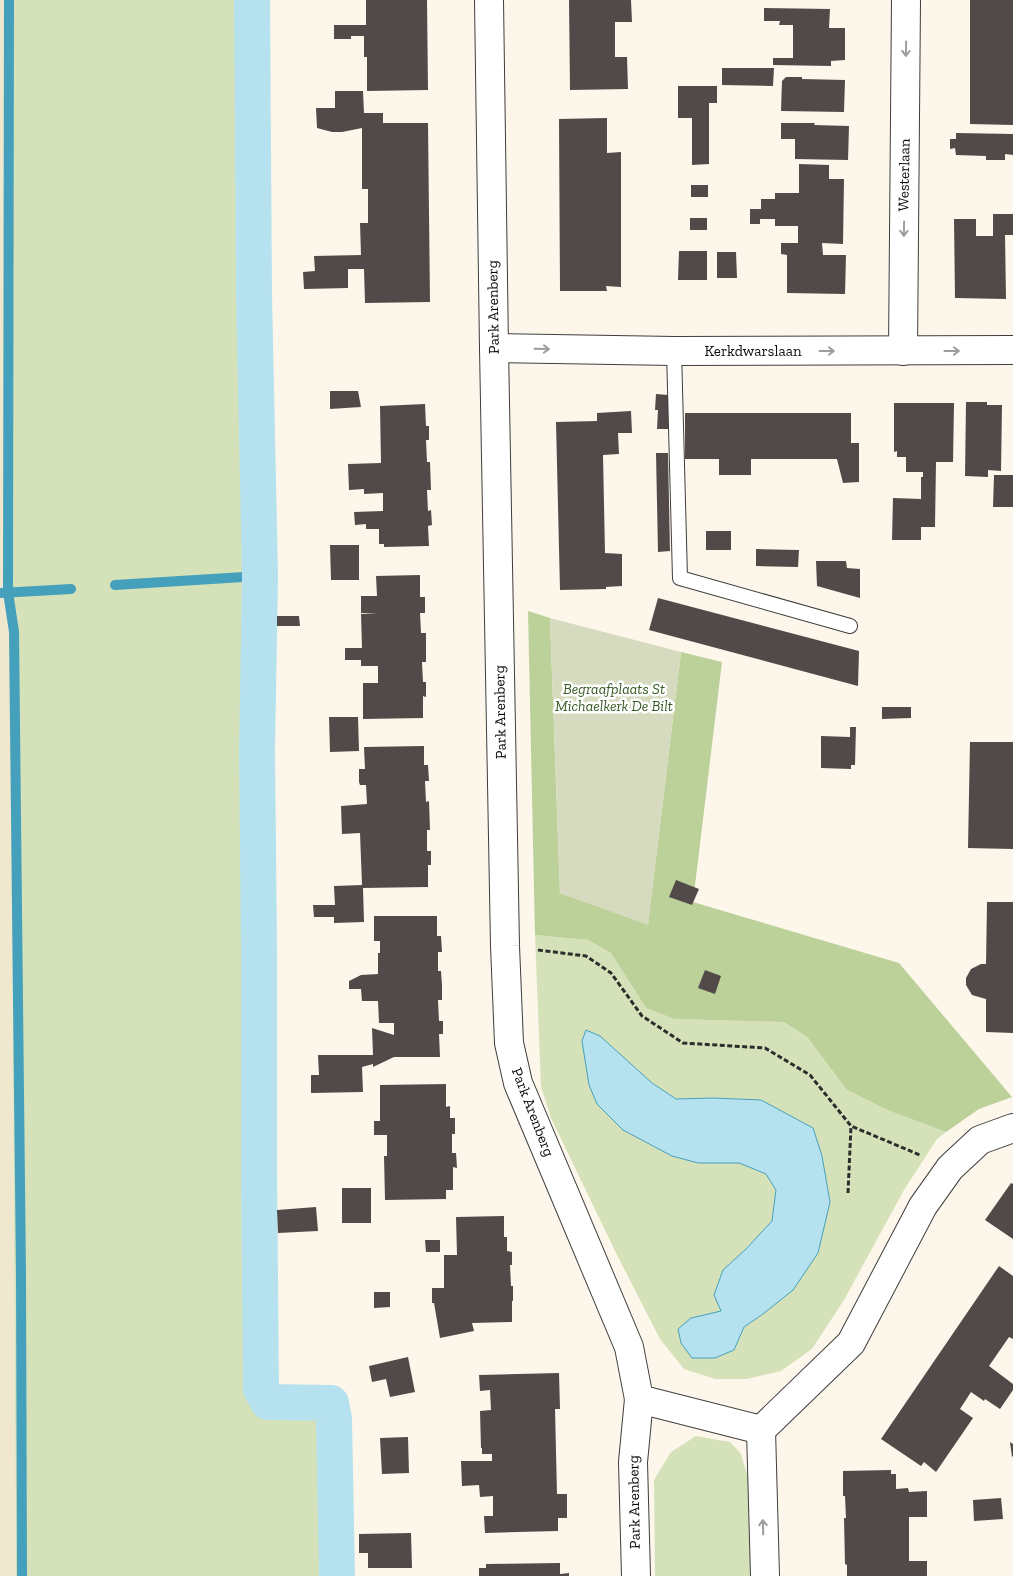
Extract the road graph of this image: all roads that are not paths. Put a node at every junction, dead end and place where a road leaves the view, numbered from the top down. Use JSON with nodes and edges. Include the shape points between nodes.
{"nodes":[{"id":1,"x":489,"y":0,"type":"edge"},
{"id":2,"x":906,"y":0,"type":"edge"},
{"id":3,"x":494,"y":348,"type":"junction"},
{"id":4,"x":1013,"y":350,"type":"edge"},
{"id":5,"x":674,"y":351,"type":"junction"},
{"id":6,"x":903,"y":351,"type":"junction"},
{"id":7,"x":850,"y":626,"type":"dead end"},
{"id":8,"x":1013,"y":1128,"type":"edge"},
{"id":9,"x":639,"y":1399,"type":"junction"},
{"id":10,"x":761,"y":1430,"type":"junction"},
{"id":11,"x":636,"y":1576,"type":"edge"},
{"id":12,"x":765,"y":1576,"type":"edge"}],
"edges":[{"from":1,"to":3,"type":"street","name":"Park Arenberg"},
{"from":2,"to":6,"type":"street","name":"Westerlaan","one_way":true},
{"from":3,"to":5,"type":"street","name":"Kerkdwarslaan","one_way":true},
{"from":3,"to":9,"type":"street","name":"Park Arenberg","via":[[509,1043],[518,1082],[629,1347]]},
{"from":6,"to":4,"type":"street","name":"Kerkdwarslaan","one_way":true},
{"from":5,"to":6,"type":"street","name":"Kerkdwarslaan","one_way":true},
{"from":5,"to":7,"type":"lane","via":[[680,578]]},
{"from":8,"to":10,"type":"street","via":[[980,1140],[950,1168],[923,1206],[851,1343]]},
{"from":9,"to":10,"type":"street"},
{"from":9,"to":11,"type":"street","name":"Park Arenberg","via":[[632,1462]]},
{"from":12,"to":10,"type":"street","one_way":true}]}
